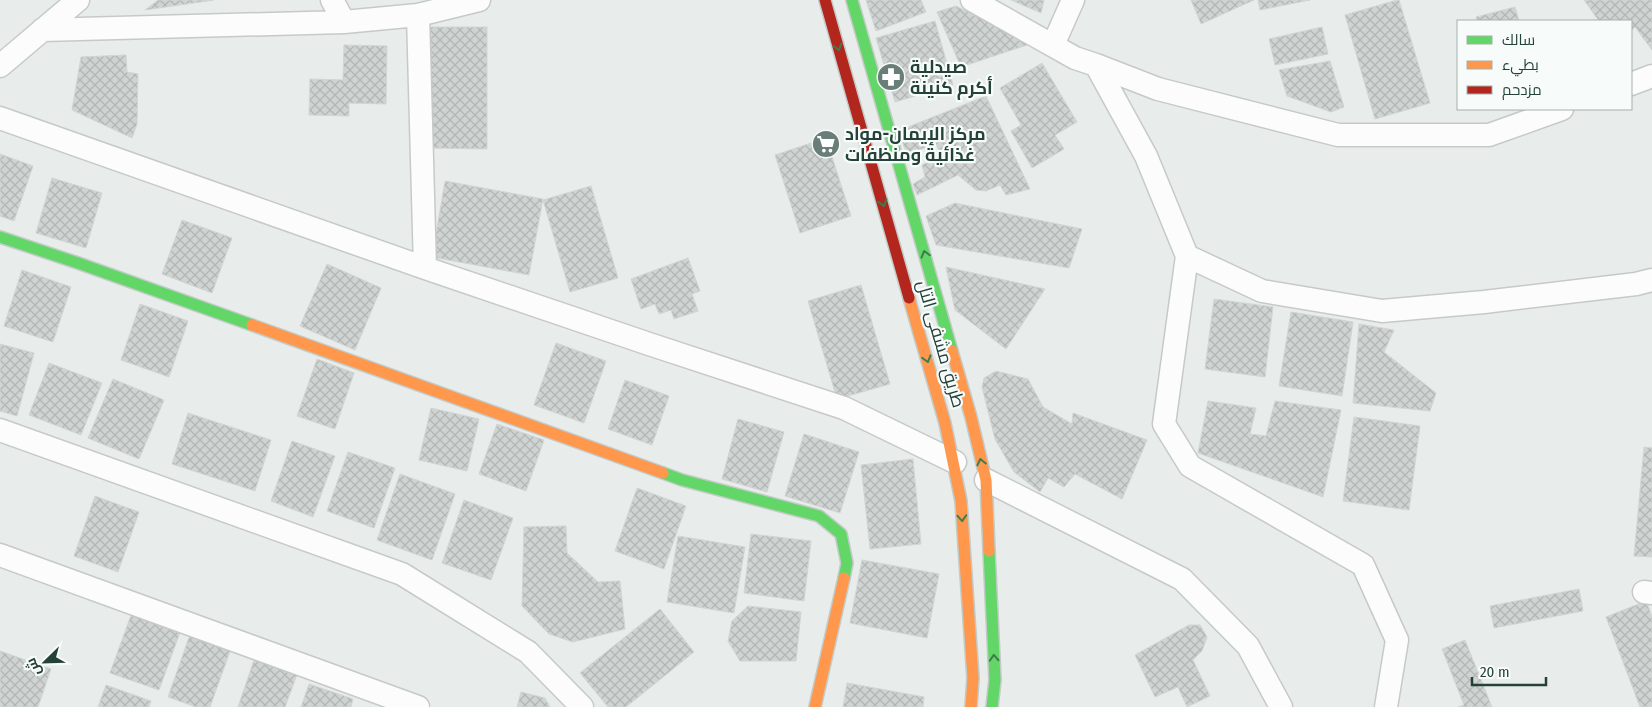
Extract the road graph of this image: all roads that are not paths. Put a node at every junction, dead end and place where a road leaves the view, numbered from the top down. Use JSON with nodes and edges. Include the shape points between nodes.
{"nodes":[{"id":1,"x":78,"y":0,"type":"edge"},
{"id":2,"x":332,"y":0,"type":"edge"},
{"id":3,"x":479,"y":0,"type":"edge"},
{"id":4,"x":825,"y":0,"type":"edge"},
{"id":5,"x":852,"y":0,"type":"edge"},
{"id":6,"x":972,"y":0,"type":"edge"},
{"id":7,"x":1074,"y":0,"type":"edge"},
{"id":8,"x":418,"y":15,"type":"junction"},
{"id":9,"x":344,"y":22,"type":"junction"},
{"id":10,"x":42,"y":30,"type":"junction"},
{"id":11,"x":1053,"y":46,"type":"junction"},
{"id":12,"x":1096,"y":64,"type":"junction"},
{"id":13,"x":0,"y":66,"type":"edge"},
{"id":14,"x":1652,"y":76,"type":"edge"},
{"id":15,"x":1632,"y":84,"type":"edge"},
{"id":16,"x":1559,"y":110,"type":"edge"},
{"id":17,"x":0,"y":118,"type":"edge"},
{"id":18,"x":0,"y":237,"type":"edge"},
{"id":19,"x":1186,"y":256,"type":"junction"},
{"id":20,"x":425,"y":268,"type":"junction"},
{"id":21,"x":1652,"y":280,"type":"edge"},
{"id":22,"x":0,"y":430,"type":"edge"},
{"id":23,"x":954,"y":462,"type":"junction"},
{"id":24,"x":986,"y":480,"type":"junction"},
{"id":25,"x":0,"y":554,"type":"edge"},
{"id":26,"x":418,"y":707,"type":"edge"},
{"id":27,"x":582,"y":707,"type":"edge"},
{"id":28,"x":815,"y":707,"type":"edge"},
{"id":29,"x":971,"y":707,"type":"edge"},
{"id":30,"x":992,"y":707,"type":"edge"},
{"id":31,"x":1281,"y":707,"type":"edge"},
{"id":32,"x":1386,"y":707,"type":"edge"}],
"edges":[{"from":1,"to":10,"type":"street"},
{"from":2,"to":9,"type":"street"},
{"from":3,"to":8,"type":"street"},
{"from":4,"to":23,"type":"street","name":"طريق مشفى التل","one_way":true},
{"from":24,"to":5,"type":"street","name":"طريق مشفى التل","one_way":true},
{"from":6,"to":11,"type":"street"},
{"from":7,"to":11,"type":"street"},
{"from":8,"to":9,"type":"street"},
{"from":8,"to":20,"type":"street"},
{"from":9,"to":10,"type":"street"},
{"from":10,"to":13,"type":"street"},
{"from":11,"to":12,"type":"street","via":[[1075,58]]},
{"from":12,"to":16,"type":"street","via":[[1158,89],[1338,134],[1490,135]]},
{"from":12,"to":19,"type":"street","via":[[1146,156]]},
{"from":14,"to":15,"type":"street"},
{"from":17,"to":20,"type":"street"},
{"from":18,"to":28,"type":"street","via":[[682,480],[819,516],[841,534],[847,563]]},
{"from":19,"to":21,"type":"street","via":[[1262,291],[1382,311],[1484,302]]},
{"from":19,"to":32,"type":"street","via":[[1164,424],[1190,466],[1363,565],[1396,640]]},
{"from":20,"to":23,"type":"street","via":[[844,408]]},
{"from":22,"to":27,"type":"street","via":[[402,574],[528,652]]},
{"from":23,"to":29,"type":"street","name":"طريق مشفى التل","one_way":true,"via":[[961,501],[974,678]]},
{"from":30,"to":24,"type":"street","name":"طريق مشفى التل","one_way":true,"via":[[994,680]]},
{"from":24,"to":31,"type":"street","via":[[1182,579],[1248,646]]},
{"from":25,"to":26,"type":"street"}]}
